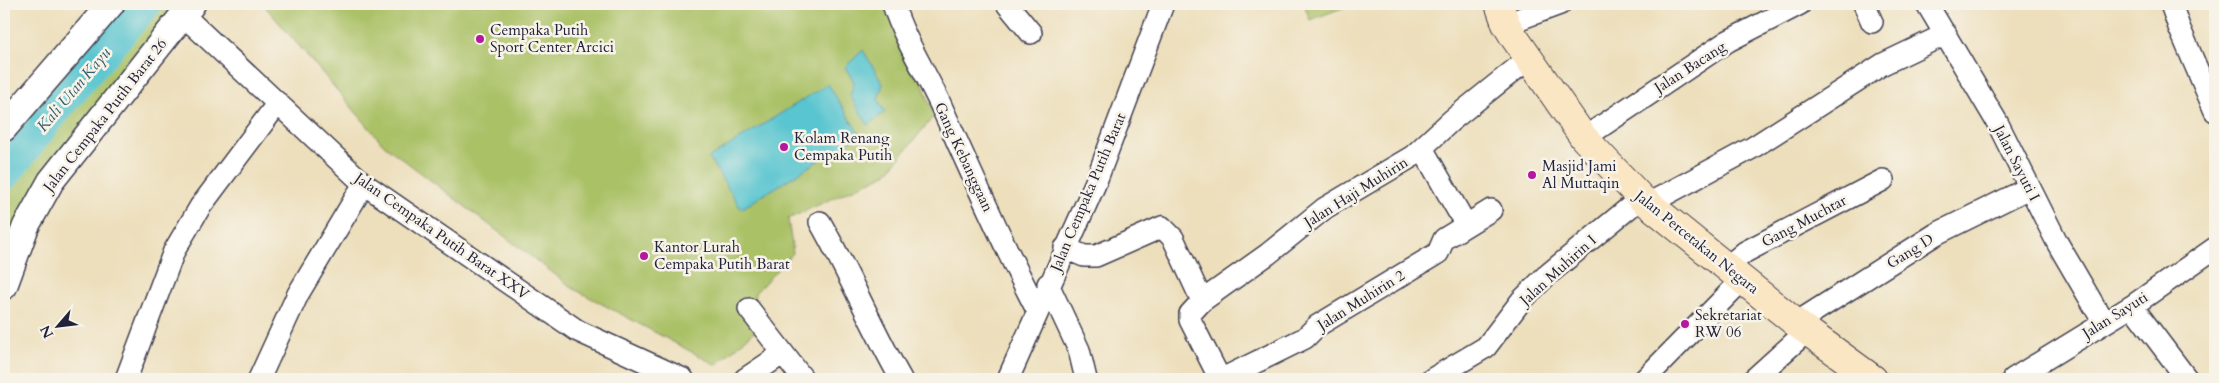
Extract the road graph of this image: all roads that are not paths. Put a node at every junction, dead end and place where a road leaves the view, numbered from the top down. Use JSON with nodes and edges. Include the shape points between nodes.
{"nodes":[{"id":1,"x":111,"y":4,"type":"edge"},
{"id":2,"x":893,"y":4,"type":"edge"},
{"id":3,"x":899,"y":4,"type":"edge"},
{"id":4,"x":1007,"y":4,"type":"edge"},
{"id":5,"x":1163,"y":4,"type":"edge"},
{"id":6,"x":1560,"y":4,"type":"edge"},
{"id":7,"x":1800,"y":4,"type":"edge"},
{"id":8,"x":1928,"y":4,"type":"edge"},
{"id":9,"x":2171,"y":4,"type":"edge"},
{"id":10,"x":187,"y":10,"type":"edge"},
{"id":11,"x":1770,"y":10,"type":"edge"},
{"id":12,"x":1502,"y":14,"type":"edge"},
{"id":13,"x":1031,"y":33,"type":"dead end"},
{"id":14,"x":1946,"y":34,"type":"junction"},
{"id":15,"x":1528,"y":59,"type":"junction"},
{"id":16,"x":928,"y":64,"type":"dead end"},
{"id":17,"x":278,"y":103,"type":"junction"},
{"id":18,"x":2215,"y":111,"type":"edge"},
{"id":19,"x":4,"y":128,"type":"edge"},
{"id":20,"x":1584,"y":138,"type":"junction"},
{"id":21,"x":1422,"y":148,"type":"junction"},
{"id":22,"x":1884,"y":180,"type":"dead end"},
{"id":23,"x":364,"y":184,"type":"junction"},
{"id":24,"x":2029,"y":188,"type":"junction"},
{"id":25,"x":1644,"y":201,"type":"junction"},
{"id":26,"x":1490,"y":210,"type":"dead end"},
{"id":27,"x":820,"y":222,"type":"dead end"},
{"id":28,"x":1466,"y":225,"type":"junction"},
{"id":29,"x":1065,"y":248,"type":"junction"},
{"id":30,"x":2215,"y":248,"type":"edge"},
{"id":31,"x":1735,"y":273,"type":"junction"},
{"id":32,"x":1048,"y":284,"type":"junction"},
{"id":33,"x":4,"y":286,"type":"edge"},
{"id":34,"x":1202,"y":301,"type":"junction"},
{"id":35,"x":2132,"y":306,"type":"junction"},
{"id":36,"x":749,"y":308,"type":"dead end"},
{"id":37,"x":1037,"y":310,"type":"junction"},
{"id":38,"x":2104,"y":323,"type":"junction"},
{"id":39,"x":1801,"y":327,"type":"junction"},
{"id":40,"x":782,"y":354,"type":"junction"},
{"id":41,"x":2179,"y":376,"type":"edge"},
{"id":42,"x":262,"y":378,"type":"edge"},
{"id":43,"x":126,"y":379,"type":"edge"},
{"id":44,"x":683,"y":379,"type":"edge"},
{"id":45,"x":745,"y":379,"type":"edge"},
{"id":46,"x":803,"y":379,"type":"edge"},
{"id":47,"x":901,"y":379,"type":"edge"},
{"id":48,"x":1008,"y":379,"type":"edge"},
{"id":49,"x":1086,"y":379,"type":"edge"},
{"id":50,"x":1221,"y":379,"type":"edge"},
{"id":51,"x":1432,"y":379,"type":"edge"},
{"id":52,"x":1645,"y":379,"type":"edge"},
{"id":53,"x":1754,"y":379,"type":"edge"},
{"id":54,"x":1872,"y":379,"type":"edge"},
{"id":55,"x":2013,"y":379,"type":"edge"}],
"edges":[{"from":1,"to":19,"type":"street"},
{"from":2,"to":37,"type":"street","name":"Gang Kebanggaan","via":[[901,29],[944,112],[1008,255]]},
{"from":3,"to":16,"type":"street"},
{"from":4,"to":13,"type":"street"},
{"from":5,"to":29,"type":"street","name":"Jalan Cempaka Putih Barat","via":[[1095,184]]},
{"from":6,"to":12,"type":"street"},
{"from":7,"to":11,"type":"street","name":"Jalan Bacang"},
{"from":8,"to":14,"type":"street","name":"Jalan Sayuti I"},
{"from":9,"to":18,"type":"street"},
{"from":10,"to":17,"type":"street","name":"Jalan Cempaka Putih Barat XXV"},
{"from":10,"to":33,"type":"street","name":"Jalan Cempaka Putih Barat 26","via":[[51,182],[26,226]]},
{"from":11,"to":20,"type":"street","name":"Jalan Bacang"},
{"from":12,"to":15,"type":"main road","name":"Jalan Percetakan Negara"},
{"from":14,"to":24,"type":"street","name":"Jalan Sayuti I","via":[[1997,122]]},
{"from":14,"to":25,"type":"street","name":"Jalan Muhirin I","via":[[1883,64],[1752,148]]},
{"from":15,"to":20,"type":"main road","name":"Jalan Percetakan Negara"},
{"from":15,"to":21,"type":"street","name":"Jalan Haji Muhirin"},
{"from":17,"to":23,"type":"street","name":"Jalan Cempaka Putih Barat XXV"},
{"from":17,"to":43,"type":"street","via":[[200,207],[174,251]]},
{"from":20,"to":25,"type":"main road","name":"Jalan Percetakan Negara"},
{"from":21,"to":28,"type":"street"},
{"from":21,"to":34,"type":"street","name":"Jalan Haji Muhirin","via":[[1325,208]]},
{"from":22,"to":31,"type":"street","name":"Gang Muchtar","via":[[1745,252]]},
{"from":23,"to":42,"type":"street","via":[[298,294]]},
{"from":23,"to":44,"type":"street","name":"Jalan Cempaka Putih Barat XXV","via":[[578,331]]},
{"from":24,"to":38,"type":"street","name":"Jalan Sayuti I"},
{"from":24,"to":39,"type":"street","name":"Gang D","via":[[1929,238]]},
{"from":25,"to":31,"type":"main road","name":"Jalan Percetakan Negara"},
{"from":25,"to":51,"type":"street","name":"Jalan Muhirin I","via":[[1546,276],[1521,301],[1486,347]]},
{"from":26,"to":28,"type":"street","name":"Jalan Muhirin 2"},
{"from":27,"to":47,"type":"street"},
{"from":28,"to":50,"type":"street","name":"Jalan Muhirin 2","via":[[1444,239],[1438,253],[1317,326],[1306,338]]},
{"from":29,"to":32,"type":"street","name":"Jalan Cempaka Putih Barat"},
{"from":29,"to":34,"type":"street","via":[[1084,256],[1096,256],[1162,227],[1173,238]]},
{"from":30,"to":35,"type":"street","name":"Jalan Sayuti"},
{"from":31,"to":39,"type":"main road","name":"Jalan Percetakan Negara"},
{"from":31,"to":52,"type":"street","name":"Gang Muchtar"},
{"from":32,"to":37,"type":"street","name":"Jalan Cempaka Putih Barat"},
{"from":32,"to":49,"type":"street","via":[[1079,350]]},
{"from":34,"to":50,"type":"street","name":"Jalan Haji Muhirin","via":[[1190,314],[1190,320]]},
{"from":35,"to":38,"type":"street","name":"Jalan Sayuti"},
{"from":35,"to":41,"type":"street"},
{"from":36,"to":40,"type":"street"},
{"from":37,"to":48,"type":"street","name":"Jalan Cempaka Putih Barat"},
{"from":38,"to":55,"type":"street","name":"Jalan Sayuti"},
{"from":39,"to":53,"type":"street","name":"Gang D"},
{"from":39,"to":54,"type":"main road","name":"Jalan Percetakan Negara"},
{"from":40,"to":45,"type":"street"},
{"from":40,"to":46,"type":"street"}]}
